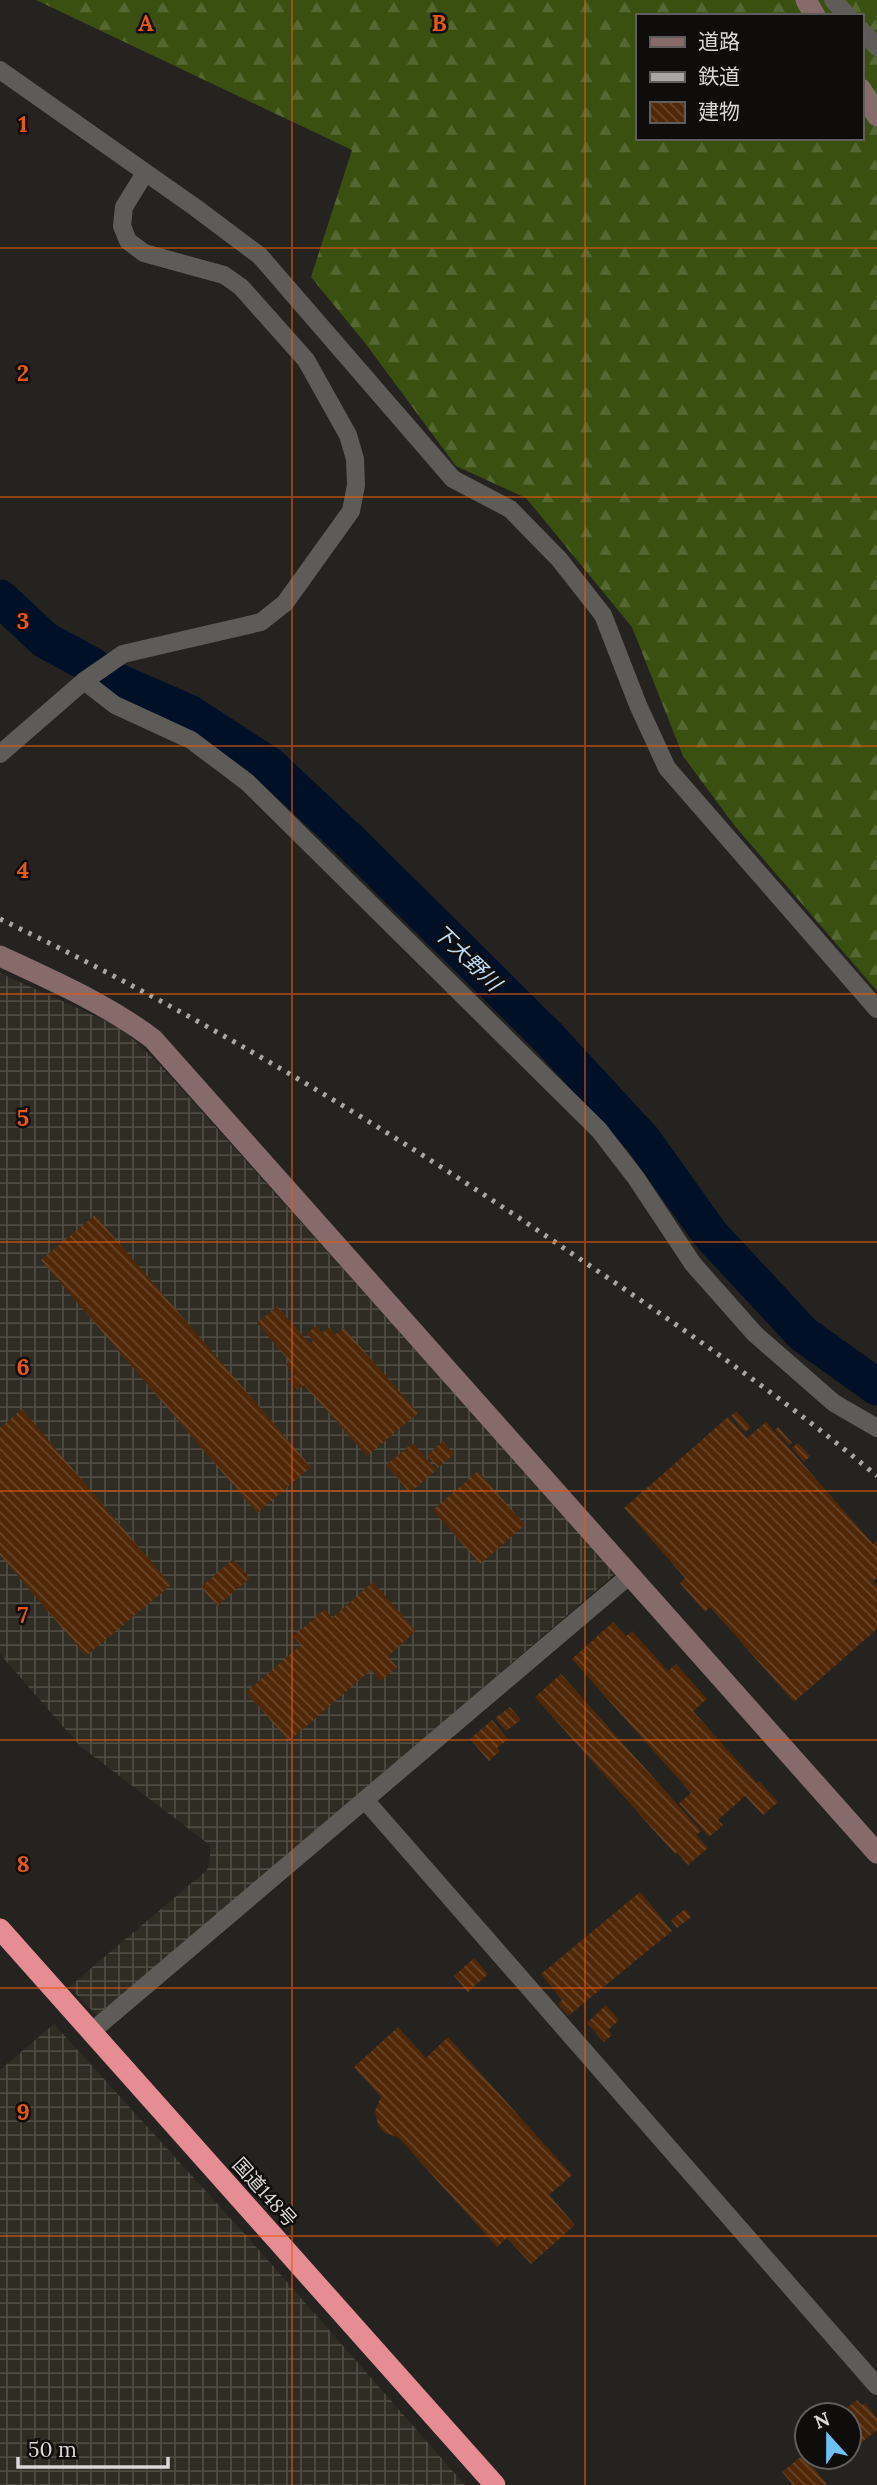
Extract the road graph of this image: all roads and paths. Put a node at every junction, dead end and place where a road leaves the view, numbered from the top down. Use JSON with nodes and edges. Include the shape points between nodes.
{"nodes":[{"id":1,"x":833,"y":0,"type":"edge"},
{"id":2,"x":846,"y":14,"type":"edge"},
{"id":3,"x":863,"y":32,"type":"edge"},
{"id":4,"x":877,"y":47,"type":"edge"},
{"id":5,"x":0,"y":70,"type":"edge"},
{"id":6,"x":863,"y":92,"type":"edge"},
{"id":7,"x":877,"y":116,"type":"edge"},
{"id":8,"x":145,"y":173,"type":"junction"},
{"id":9,"x":84,"y":681,"type":"junction"},
{"id":10,"x":0,"y":754,"type":"edge"},
{"id":11,"x":0,"y":956,"type":"edge"},
{"id":12,"x":877,"y":1009,"type":"edge"},
{"id":13,"x":877,"y":1428,"type":"edge"},
{"id":14,"x":630,"y":1575,"type":"junction"},
{"id":15,"x":365,"y":1800,"type":"junction"},
{"id":16,"x":877,"y":1853,"type":"edge"},
{"id":17,"x":0,"y":1929,"type":"edge"},
{"id":18,"x":91,"y":2032,"type":"junction"},
{"id":19,"x":877,"y":2386,"type":"edge"},
{"id":20,"x":495,"y":2485,"type":"edge"}],
"edges":[{"from":1,"to":2,"type":"street"},
{"from":3,"to":4,"type":"street"},
{"from":5,"to":8,"type":"street"},
{"from":6,"to":7,"type":"street"},
{"from":8,"to":9,"type":"street","via":[[124,207],[122,226],[128,241],[144,253],[224,275],[242,287],[306,360],[348,435],[356,485],[351,512],[285,603],[261,622],[123,654]]},
{"from":8,"to":12,"type":"street","via":[[260,256],[453,479],[510,509],[559,559],[603,615],[667,768]]},
{"from":9,"to":10,"type":"street"},
{"from":9,"to":13,"type":"street","via":[[115,705],[191,740],[247,782],[599,1130],[693,1264],[755,1334],[834,1403]]},
{"from":11,"to":14,"type":"street","via":[[73,989],[153,1039]]},
{"from":14,"to":15,"type":"street"},
{"from":14,"to":16,"type":"street"},
{"from":15,"to":18,"type":"street"},
{"from":15,"to":19,"type":"street"},
{"from":17,"to":18,"type":"highway","name":"国道148号"},
{"from":18,"to":20,"type":"highway","name":"国道148号"}]}
